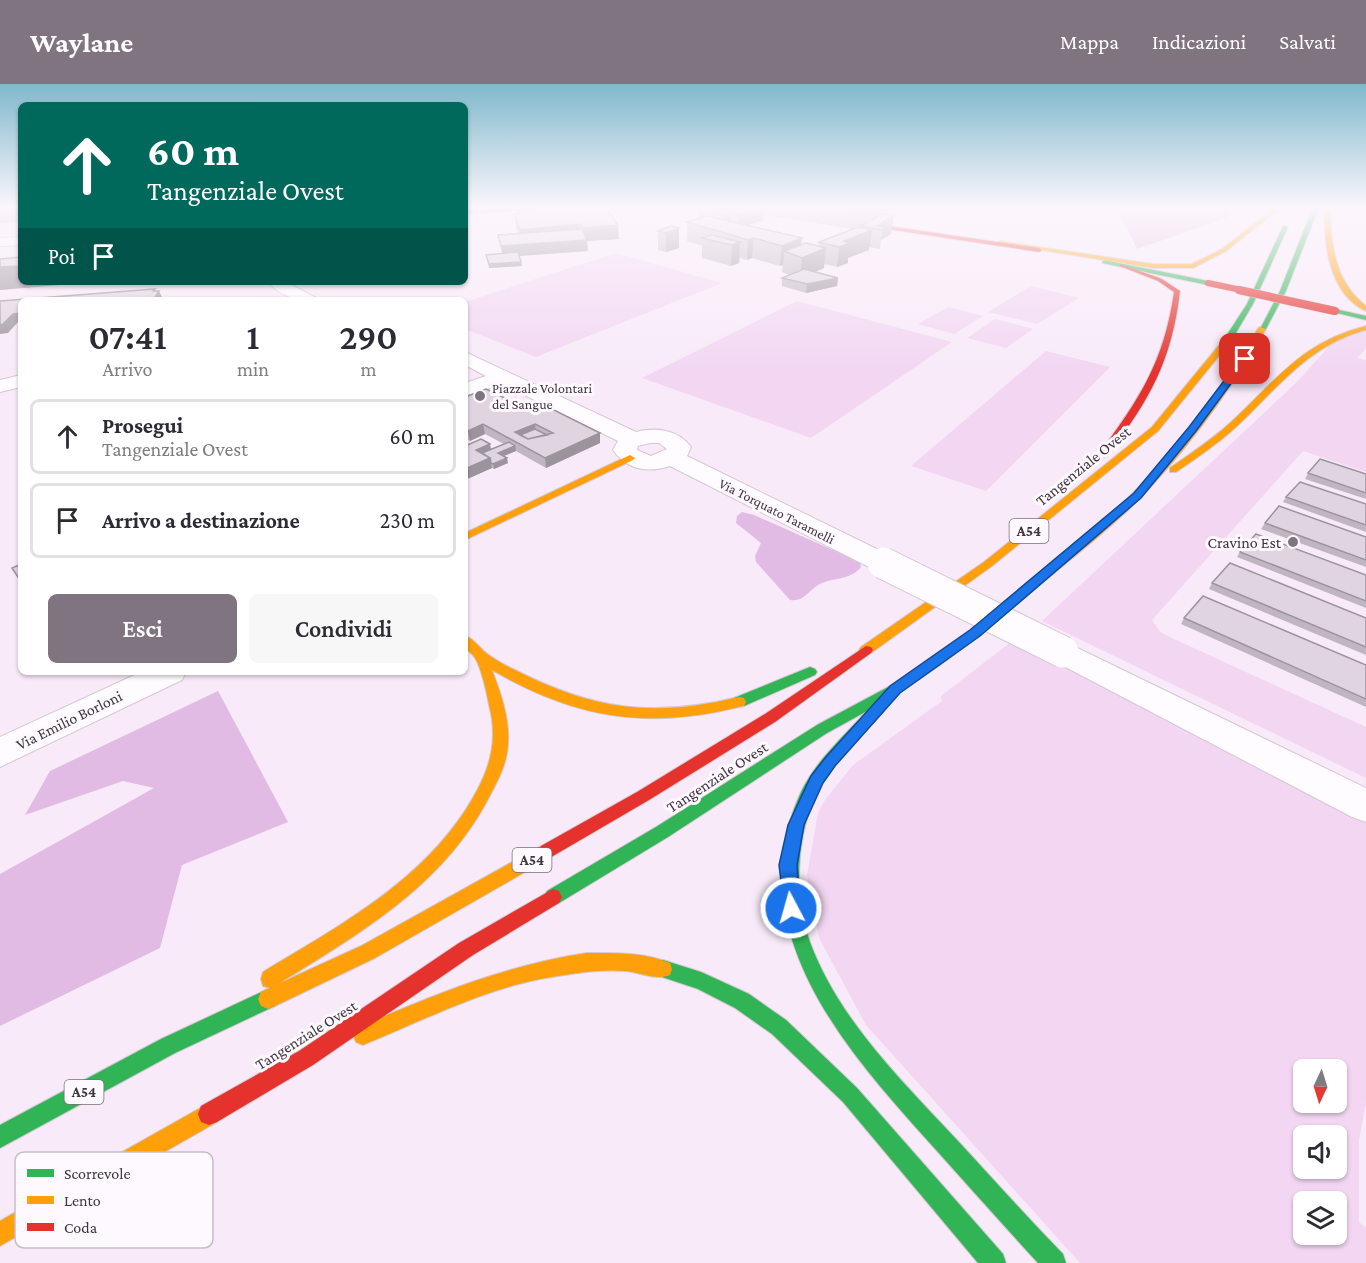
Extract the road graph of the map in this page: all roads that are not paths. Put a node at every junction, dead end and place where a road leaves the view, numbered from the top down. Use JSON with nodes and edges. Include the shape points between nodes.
{"nodes":[{"id":1,"x":1105,"y":262,"type":"edge"},
{"id":2,"x":1127,"y":262,"type":"edge"},
{"id":3,"x":1201,"y":262,"type":"edge"},
{"id":4,"x":1269,"y":262,"type":"edge"},
{"id":5,"x":1294,"y":262,"type":"edge"},
{"id":6,"x":1334,"y":262,"type":"edge"},
{"id":7,"x":1122,"y":265,"type":"junction"},
{"id":8,"x":1208,"y":283,"type":"junction"},
{"id":9,"x":268,"y":285,"type":"edge"},
{"id":10,"x":280,"y":285,"type":"edge"},
{"id":11,"x":1177,"y":291,"type":"junction"},
{"id":12,"x":282,"y":297,"type":"edge"},
{"id":13,"x":304,"y":297,"type":"edge"},
{"id":14,"x":1366,"y":309,"type":"edge"},
{"id":15,"x":1366,"y":318,"type":"edge"},
{"id":16,"x":1366,"y":328,"type":"edge"},
{"id":17,"x":468,"y":360,"type":"edge"},
{"id":18,"x":468,"y":376,"type":"edge"},
{"id":19,"x":496,"y":379,"type":"junction"},
{"id":20,"x":18,"y":382,"type":"edge"},
{"id":21,"x":0,"y":387,"type":"edge"},
{"id":22,"x":468,"y":389,"type":"edge"},
{"id":23,"x":632,"y":449,"type":"junction"},
{"id":24,"x":1137,"y":495,"type":"junction"},
{"id":25,"x":1070,"y":498,"type":"junction"},
{"id":26,"x":469,"y":533,"type":"edge"},
{"id":27,"x":877,"y":642,"type":"junction"},
{"id":28,"x":468,"y":644,"type":"edge"},
{"id":29,"x":482,"y":660,"type":"junction"},
{"id":30,"x":164,"y":675,"type":"edge"},
{"id":31,"x":895,"y":689,"type":"junction"},
{"id":32,"x":0,"y":753,"type":"edge"},
{"id":33,"x":1366,"y":806,"type":"edge"},
{"id":34,"x":168,"y":1046,"type":"junction"},
{"id":35,"x":306,"y":1058,"type":"junction"},
{"id":36,"x":0,"y":1137,"type":"edge"},
{"id":37,"x":143,"y":1152,"type":"edge"},
{"id":38,"x":15,"y":1225,"type":"edge"},
{"id":39,"x":0,"y":1234,"type":"edge"},
{"id":40,"x":994,"y":1263,"type":"edge"},
{"id":41,"x":1054,"y":1263,"type":"edge"}],
"edges":[{"from":1,"to":7,"type":"main road"},
{"from":2,"to":3,"type":"main road","via":[[1193,266]]},
{"from":4,"to":25,"type":"main road","name":"Tangenziale Ovest","number":"A54","via":[[1250,304],[1195,383],[1155,429]]},
{"from":5,"to":24,"type":"main road","name":"Tangenziale Ovest","number":"A54","via":[[1245,359]]},
{"from":6,"to":14,"type":"main road","via":[[1341,289]]},
{"from":7,"to":8,"type":"main road"},
{"from":7,"to":11,"type":"main road","via":[[1160,279]]},
{"from":8,"to":11,"type":"main road","via":[[1189,284]]},
{"from":8,"to":15,"type":"main road","bridge":true},
{"from":9,"to":12,"type":"street"},
{"from":10,"to":13,"type":"street"},
{"from":11,"to":25,"type":"main road","via":[[1169,350],[1154,381],[1129,421]]},
{"from":16,"to":24,"type":"main road","via":[[1344,331],[1318,344],[1218,438]]},
{"from":17,"to":19,"type":"street"},
{"from":18,"to":19,"type":"street"},
{"from":19,"to":22,"type":"street"},
{"from":19,"to":23,"type":"street","via":[[528,390]]},
{"from":20,"to":21,"type":"street"},
{"from":23,"to":26,"type":"main road"},
{"from":23,"to":33,"type":"street","name":"Via Torquato Taramelli","bridge":true,"via":[[646,462],[672,458]]},
{"from":24,"to":31,"type":"main road","name":"Tangenziale Ovest","number":"A54","via":[[975,633]]},
{"from":25,"to":27,"type":"main road","name":"Tangenziale Ovest","number":"A54","via":[[988,564]]},
{"from":27,"to":29,"type":"main road","via":[[749,700],[697,713],[664,716],[600,712],[570,704]]},
{"from":27,"to":34,"type":"main road","name":"Tangenziale Ovest","number":"A54","via":[[770,718],[524,864],[368,952]]},
{"from":28,"to":29,"type":"main road"},
{"from":29,"to":34,"type":"main road","via":[[497,713],[501,747],[489,785],[461,837],[432,867],[397,894]]},
{"from":30,"to":32,"type":"street","name":"Via Emilio Borloni"},
{"from":31,"to":35,"type":"main road","name":"Tangenziale Ovest","number":"A54","via":[[822,729],[662,832],[466,949]]},
{"from":31,"to":41,"type":"main road","via":[[830,762],[805,802],[796,825],[788,886],[799,943],[815,981],[872,1065]]},
{"from":34,"to":36,"type":"main road","name":"Tangenziale Ovest","number":"A54"},
{"from":35,"to":37,"type":"main road","name":"Tangenziale Ovest","number":"A54"},
{"from":35,"to":40,"type":"main road","via":[[479,989],[549,967],[616,962],[676,972],[734,995],[794,1038],[851,1096]]},
{"from":38,"to":39,"type":"main road","name":"Tangenziale Ovest","number":"A54"}]}
